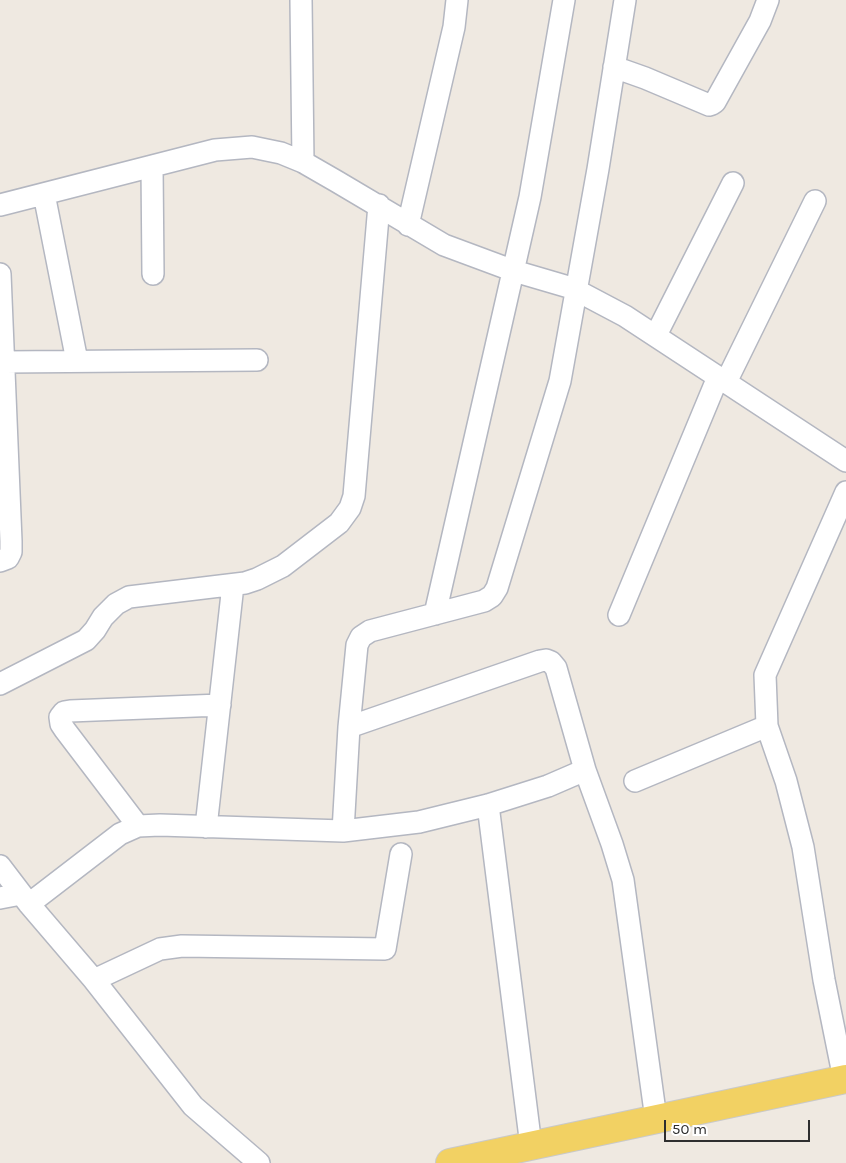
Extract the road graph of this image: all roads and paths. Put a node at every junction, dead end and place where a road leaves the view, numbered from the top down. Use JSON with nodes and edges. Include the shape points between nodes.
{"nodes":[{"id":1,"x":301,"y":0,"type":"edge"},
{"id":2,"x":457,"y":0,"type":"edge"},
{"id":3,"x":564,"y":0,"type":"edge"},
{"id":4,"x":625,"y":0,"type":"edge"},
{"id":5,"x":768,"y":0,"type":"edge"},
{"id":6,"x":614,"y":68,"type":"junction"},
{"id":7,"x":303,"y":162,"type":"junction"},
{"id":8,"x":152,"y":166,"type":"junction"},
{"id":9,"x":733,"y":183,"type":"dead end"},
{"id":10,"x":44,"y":194,"type":"junction"},
{"id":11,"x":815,"y":201,"type":"dead end"},
{"id":12,"x":0,"y":205,"type":"edge"},
{"id":13,"x":379,"y":205,"type":"junction"},
{"id":14,"x":408,"y":225,"type":"junction"},
{"id":15,"x":514,"y":271,"type":"junction"},
{"id":16,"x":0,"y":274,"type":"edge"},
{"id":17,"x":152,"y":274,"type":"dead end"},
{"id":18,"x":575,"y":290,"type":"junction"},
{"id":19,"x":656,"y":336,"type":"junction"},
{"id":20,"x":257,"y":360,"type":"dead end"},
{"id":21,"x":77,"y":361,"type":"junction"},
{"id":22,"x":4,"y":362,"type":"junction"},
{"id":23,"x":722,"y":379,"type":"junction"},
{"id":24,"x":846,"y":461,"type":"edge"},
{"id":25,"x":846,"y":492,"type":"edge"},
{"id":26,"x":0,"y":561,"type":"edge"},
{"id":27,"x":233,"y":585,"type":"junction"},
{"id":28,"x":435,"y":614,"type":"junction"},
{"id":29,"x":619,"y":615,"type":"dead end"},
{"id":30,"x":0,"y":684,"type":"edge"},
{"id":31,"x":220,"y":705,"type":"junction"},
{"id":32,"x":767,"y":726,"type":"junction"},
{"id":33,"x":349,"y":727,"type":"junction"},
{"id":34,"x":585,"y":770,"type":"junction"},
{"id":35,"x":635,"y":781,"type":"dead end"},
{"id":36,"x":488,"y":805,"type":"junction"},
{"id":37,"x":138,"y":826,"type":"junction"},
{"id":38,"x":206,"y":827,"type":"junction"},
{"id":39,"x":343,"y":831,"type":"junction"},
{"id":40,"x":401,"y":854,"type":"dead end"},
{"id":41,"x":0,"y":866,"type":"edge"},
{"id":42,"x":0,"y":898,"type":"edge"},
{"id":43,"x":25,"y":899,"type":"junction"},
{"id":44,"x":94,"y":980,"type":"junction"},
{"id":45,"x":845,"y":1079,"type":"edge"},
{"id":46,"x":656,"y":1120,"type":"junction"},
{"id":47,"x":531,"y":1146,"type":"junction"},
{"id":48,"x":259,"y":1163,"type":"edge"},
{"id":49,"x":450,"y":1163,"type":"edge"}],
"edges":[{"from":1,"to":7,"type":"street"},
{"from":2,"to":14,"type":"street","via":[[454,27]]},
{"from":3,"to":15,"type":"street"},
{"from":4,"to":6,"type":"street"},
{"from":5,"to":6,"type":"street","via":[[760,21],[712,104]]},
{"from":6,"to":18,"type":"street"},
{"from":7,"to":8,"type":"street","via":[[252,147],[215,150]]},
{"from":7,"to":13,"type":"street"},
{"from":8,"to":10,"type":"street"},
{"from":8,"to":17,"type":"street"},
{"from":9,"to":19,"type":"street"},
{"from":10,"to":12,"type":"street"},
{"from":10,"to":21,"type":"street"},
{"from":11,"to":23,"type":"street"},
{"from":13,"to":14,"type":"street"},
{"from":13,"to":27,"type":"street","via":[[354,496],[350,508],[339,523],[284,566],[245,584]]},
{"from":14,"to":15,"type":"street","via":[[444,245]]},
{"from":15,"to":18,"type":"street"},
{"from":15,"to":28,"type":"street"},
{"from":16,"to":22,"type":"street"},
{"from":18,"to":19,"type":"street"},
{"from":18,"to":28,"type":"street","via":[[555,401],[497,588],[484,601]]},
{"from":19,"to":23,"type":"street"},
{"from":20,"to":21,"type":"street"},
{"from":21,"to":22,"type":"street"},
{"from":22,"to":26,"type":"street","via":[[11,552],[8,558]]},
{"from":23,"to":24,"type":"street"},
{"from":23,"to":29,"type":"street"},
{"from":25,"to":32,"type":"street","via":[[765,675]]},
{"from":27,"to":30,"type":"street","via":[[129,597],[102,617],[86,640]]},
{"from":27,"to":31,"type":"street"},
{"from":28,"to":33,"type":"street","via":[[370,631],[361,637],[357,645]]},
{"from":31,"to":37,"type":"street","via":[[70,711],[60,717],[64,730]]},
{"from":31,"to":38,"type":"street"},
{"from":32,"to":35,"type":"street"},
{"from":32,"to":45,"type":"street","via":[[786,781],[803,847],[824,980]]},
{"from":33,"to":34,"type":"street","via":[[546,660],[556,668]]},
{"from":33,"to":39,"type":"street"},
{"from":34,"to":36,"type":"street"},
{"from":34,"to":46,"type":"street","via":[[623,880]]},
{"from":36,"to":39,"type":"street","via":[[419,822]]},
{"from":36,"to":47,"type":"street"},
{"from":37,"to":38,"type":"street"},
{"from":37,"to":43,"type":"street","via":[[120,834]]},
{"from":38,"to":39,"type":"street"},
{"from":40,"to":44,"type":"street","via":[[385,949],[182,946],[160,949]]},
{"from":41,"to":43,"type":"street"},
{"from":42,"to":43,"type":"street"},
{"from":43,"to":44,"type":"street"},
{"from":44,"to":48,"type":"street","via":[[192,1106]]},
{"from":45,"to":46,"type":"main road"},
{"from":46,"to":47,"type":"main road"},
{"from":47,"to":49,"type":"main road"}]}
